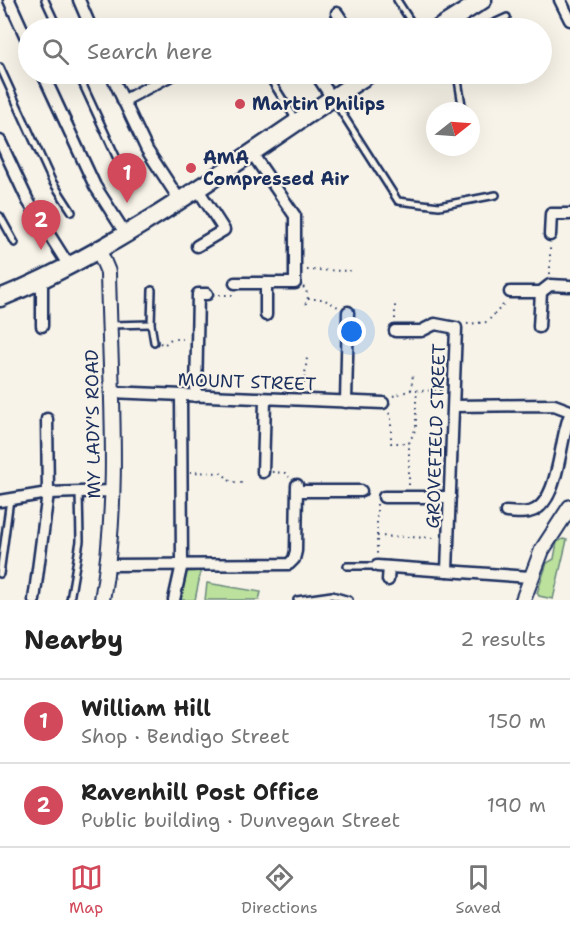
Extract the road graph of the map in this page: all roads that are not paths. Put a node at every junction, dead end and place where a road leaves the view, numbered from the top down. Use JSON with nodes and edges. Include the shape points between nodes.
{"nodes":[{"id":1,"x":9,"y":0,"type":"edge"},
{"id":2,"x":45,"y":0,"type":"edge"},
{"id":3,"x":79,"y":0,"type":"edge"},
{"id":4,"x":397,"y":0,"type":"edge"},
{"id":5,"x":483,"y":0,"type":"edge"},
{"id":6,"x":560,"y":0,"type":"edge"},
{"id":7,"x":337,"y":13,"type":"dead end"},
{"id":8,"x":53,"y":18,"type":"edge"},
{"id":9,"x":87,"y":18,"type":"edge"},
{"id":10,"x":340,"y":18,"type":"edge"},
{"id":11,"x":409,"y":18,"type":"edge"},
{"id":12,"x":455,"y":18,"type":"edge"},
{"id":13,"x":18,"y":20,"type":"edge"},
{"id":14,"x":570,"y":20,"type":"edge"},
{"id":15,"x":0,"y":67,"type":"edge"},
{"id":16,"x":48,"y":84,"type":"edge"},
{"id":17,"x":82,"y":84,"type":"edge"},
{"id":18,"x":115,"y":84,"type":"edge"},
{"id":19,"x":154,"y":84,"type":"edge"},
{"id":20,"x":273,"y":84,"type":"edge"},
{"id":21,"x":323,"y":84,"type":"edge"},
{"id":22,"x":354,"y":84,"type":"edge"},
{"id":23,"x":459,"y":84,"type":"edge"},
{"id":24,"x":332,"y":98,"type":"junction"},
{"id":25,"x":123,"y":101,"type":"junction"},
{"id":26,"x":462,"y":102,"type":"edge"},
{"id":27,"x":297,"y":121,"type":"junction"},
{"id":28,"x":0,"y":141,"type":"edge"},
{"id":29,"x":251,"y":152,"type":"junction"},
{"id":30,"x":128,"y":176,"type":"dead end"},
{"id":31,"x":196,"y":188,"type":"junction"},
{"id":32,"x":496,"y":195,"type":"dead end"},
{"id":33,"x":179,"y":199,"type":"junction"},
{"id":34,"x":72,"y":212,"type":"dead end"},
{"id":35,"x":570,"y":214,"type":"edge"},
{"id":36,"x":0,"y":216,"type":"edge"},
{"id":37,"x":125,"y":233,"type":"junction"},
{"id":38,"x":550,"y":235,"type":"road end"},
{"id":39,"x":15,"y":243,"type":"dead end"},
{"id":40,"x":197,"y":246,"type":"dead end"},
{"id":41,"x":98,"y":248,"type":"junction"},
{"id":42,"x":69,"y":266,"type":"junction"},
{"id":43,"x":42,"y":279,"type":"junction"},
{"id":44,"x":235,"y":283,"type":"road end"},
{"id":45,"x":267,"y":283,"type":"junction"},
{"id":46,"x":570,"y":286,"type":"edge"},
{"id":47,"x":545,"y":288,"type":"junction"},
{"id":48,"x":152,"y":290,"type":"dead end"},
{"id":49,"x":510,"y":291,"type":"road end"},
{"id":50,"x":207,"y":294,"type":"road end"},
{"id":51,"x":1,"y":296,"type":"edge"},
{"id":52,"x":348,"y":312,"type":"road end"},
{"id":53,"x":266,"y":315,"type":"dead end"},
{"id":54,"x":151,"y":324,"type":"junction"},
{"id":55,"x":109,"y":325,"type":"junction"},
{"id":56,"x":42,"y":326,"type":"dead end"},
{"id":57,"x":540,"y":327,"type":"dead end"},
{"id":58,"x":395,"y":331,"type":"road end"},
{"id":59,"x":154,"y":342,"type":"road end"},
{"id":60,"x":110,"y":392,"type":"junction"},
{"id":61,"x":181,"y":396,"type":"junction"},
{"id":62,"x":196,"y":396,"type":"junction"},
{"id":63,"x":264,"y":400,"type":"junction"},
{"id":64,"x":346,"y":402,"type":"junction"},
{"id":65,"x":383,"y":403,"type":"road end"},
{"id":66,"x":454,"y":406,"type":"junction"},
{"id":67,"x":570,"y":411,"type":"edge"},
{"id":68,"x":570,"y":415,"type":"edge"},
{"id":69,"x":47,"y":419,"type":"dead end"},
{"id":70,"x":263,"y":472,"type":"road end"},
{"id":71,"x":112,"y":491,"type":"junction"},
{"id":72,"x":361,"y":491,"type":"dead end"},
{"id":73,"x":79,"y":492,"type":"junction"},
{"id":74,"x":48,"y":493,"type":"junction"},
{"id":75,"x":384,"y":497,"type":"road end"},
{"id":76,"x":450,"y":497,"type":"junction"},
{"id":77,"x":5,"y":500,"type":"edge"},
{"id":78,"x":570,"y":507,"type":"edge"},
{"id":79,"x":506,"y":512,"type":"dead end"},
{"id":80,"x":182,"y":564,"type":"junction"},
{"id":81,"x":108,"y":565,"type":"junction"},
{"id":82,"x":347,"y":566,"type":"dead end"},
{"id":83,"x":377,"y":566,"type":"joint"},
{"id":84,"x":390,"y":567,"type":"junction"},
{"id":85,"x":447,"y":571,"type":"junction"},
{"id":86,"x":0,"y":574,"type":"edge"},
{"id":87,"x":530,"y":577,"type":"junction"},
{"id":88,"x":388,"y":580,"type":"dead end"},
{"id":89,"x":34,"y":600,"type":"edge"},
{"id":90,"x":70,"y":600,"type":"edge"},
{"id":91,"x":102,"y":600,"type":"edge"},
{"id":92,"x":174,"y":600,"type":"edge"},
{"id":93,"x":297,"y":600,"type":"edge"},
{"id":94,"x":349,"y":600,"type":"edge"},
{"id":95,"x":523,"y":600,"type":"edge"}],
"edges":[{"from":1,"to":13,"type":"street"},
{"from":2,"to":8,"type":"lane"},
{"from":3,"to":9,"type":"street"},
{"from":4,"to":11,"type":"lane"},
{"from":5,"to":12,"type":"main road"},
{"from":6,"to":14,"type":"street"},
{"from":7,"to":10,"type":"street"},
{"from":15,"to":34,"type":"lane","via":[[52,181]]},
{"from":16,"to":37,"type":"street","via":[[95,186]]},
{"from":17,"to":30,"type":"lane","via":[[118,163]]},
{"from":18,"to":25,"type":"street"},
{"from":19,"to":25,"type":"street"},
{"from":20,"to":27,"type":"lane"},
{"from":21,"to":24,"type":"street"},
{"from":22,"to":24,"type":"main road"},
{"from":23,"to":26,"type":"lane"},
{"from":24,"to":27,"type":"main road"},
{"from":24,"to":32,"type":"lane","via":[[398,201],[439,206]]},
{"from":25,"to":33,"type":"street","via":[[147,150]]},
{"from":27,"to":29,"type":"main road"},
{"from":28,"to":42,"type":"street","via":[[27,201]]},
{"from":29,"to":31,"type":"main road"},
{"from":29,"to":45,"type":"street","via":[[296,216],[295,283]]},
{"from":31,"to":33,"type":"main road"},
{"from":31,"to":40,"type":"street","via":[[224,230]]},
{"from":33,"to":37,"type":"main road"},
{"from":35,"to":38,"type":"street","via":[[551,214]]},
{"from":36,"to":39,"type":"lane"},
{"from":37,"to":41,"type":"main road"},
{"from":41,"to":42,"type":"main road"},
{"from":41,"to":55,"type":"street","name":"MY LADY'S ROAD","via":[[108,272]]},
{"from":42,"to":43,"type":"main road"},
{"from":43,"to":51,"type":"main road"},
{"from":43,"to":56,"type":"street"},
{"from":44,"to":45,"type":"street"},
{"from":45,"to":53,"type":"street"},
{"from":46,"to":47,"type":"street"},
{"from":47,"to":49,"type":"street"},
{"from":47,"to":57,"type":"street"},
{"from":48,"to":54,"type":"lane"},
{"from":50,"to":62,"type":"street","via":[[198,294]]},
{"from":52,"to":64,"type":"street"},
{"from":54,"to":55,"type":"lane"},
{"from":54,"to":59,"type":"lane"},
{"from":55,"to":60,"type":"street","name":"MY LADY'S ROAD"},
{"from":58,"to":66,"type":"street","name":"GROVEFIELD STREET","via":[[421,331],[435,324],[456,328]]},
{"from":60,"to":61,"type":"street","name":"MOUNT STREET"},
{"from":60,"to":71,"type":"street","name":"MY LADY'S ROAD"},
{"from":61,"to":62,"type":"street","name":"MOUNT STREET"},
{"from":61,"to":80,"type":"street"},
{"from":62,"to":63,"type":"street","name":"MOUNT STREET"},
{"from":63,"to":64,"type":"street","name":"MOUNT STREET"},
{"from":63,"to":70,"type":"street"},
{"from":64,"to":65,"type":"street","name":"MOUNT STREET"},
{"from":66,"to":67,"type":"street","via":[[554,405]]},
{"from":66,"to":76,"type":"street","name":"GROVEFIELD STREET"},
{"from":68,"to":79,"type":"street","via":[[544,503],[529,512]]},
{"from":69,"to":74,"type":"street"},
{"from":71,"to":73,"type":"street"},
{"from":71,"to":81,"type":"street","name":"MY LADY'S ROAD"},
{"from":72,"to":80,"type":"street","via":[[297,488],[296,551],[289,564]]},
{"from":73,"to":74,"type":"street"},
{"from":73,"to":90,"type":"lane","via":[[80,541]]},
{"from":74,"to":77,"type":"street"},
{"from":74,"to":89,"type":"street"},
{"from":75,"to":76,"type":"street"},
{"from":76,"to":85,"type":"street","name":"GROVEFIELD STREET"},
{"from":77,"to":86,"type":"lane"},
{"from":78,"to":87,"type":"street"},
{"from":80,"to":81,"type":"street"},
{"from":80,"to":92,"type":"street"},
{"from":81,"to":91,"type":"street","name":"MY LADY'S ROAD"},
{"from":82,"to":83,"type":"lane"},
{"from":83,"to":84,"type":"street"},
{"from":84,"to":85,"type":"street"},
{"from":84,"to":88,"type":"street"},
{"from":85,"to":87,"type":"street"},
{"from":87,"to":95,"type":"street"},
{"from":93,"to":94,"type":"lane","via":[[332,595]]}]}
